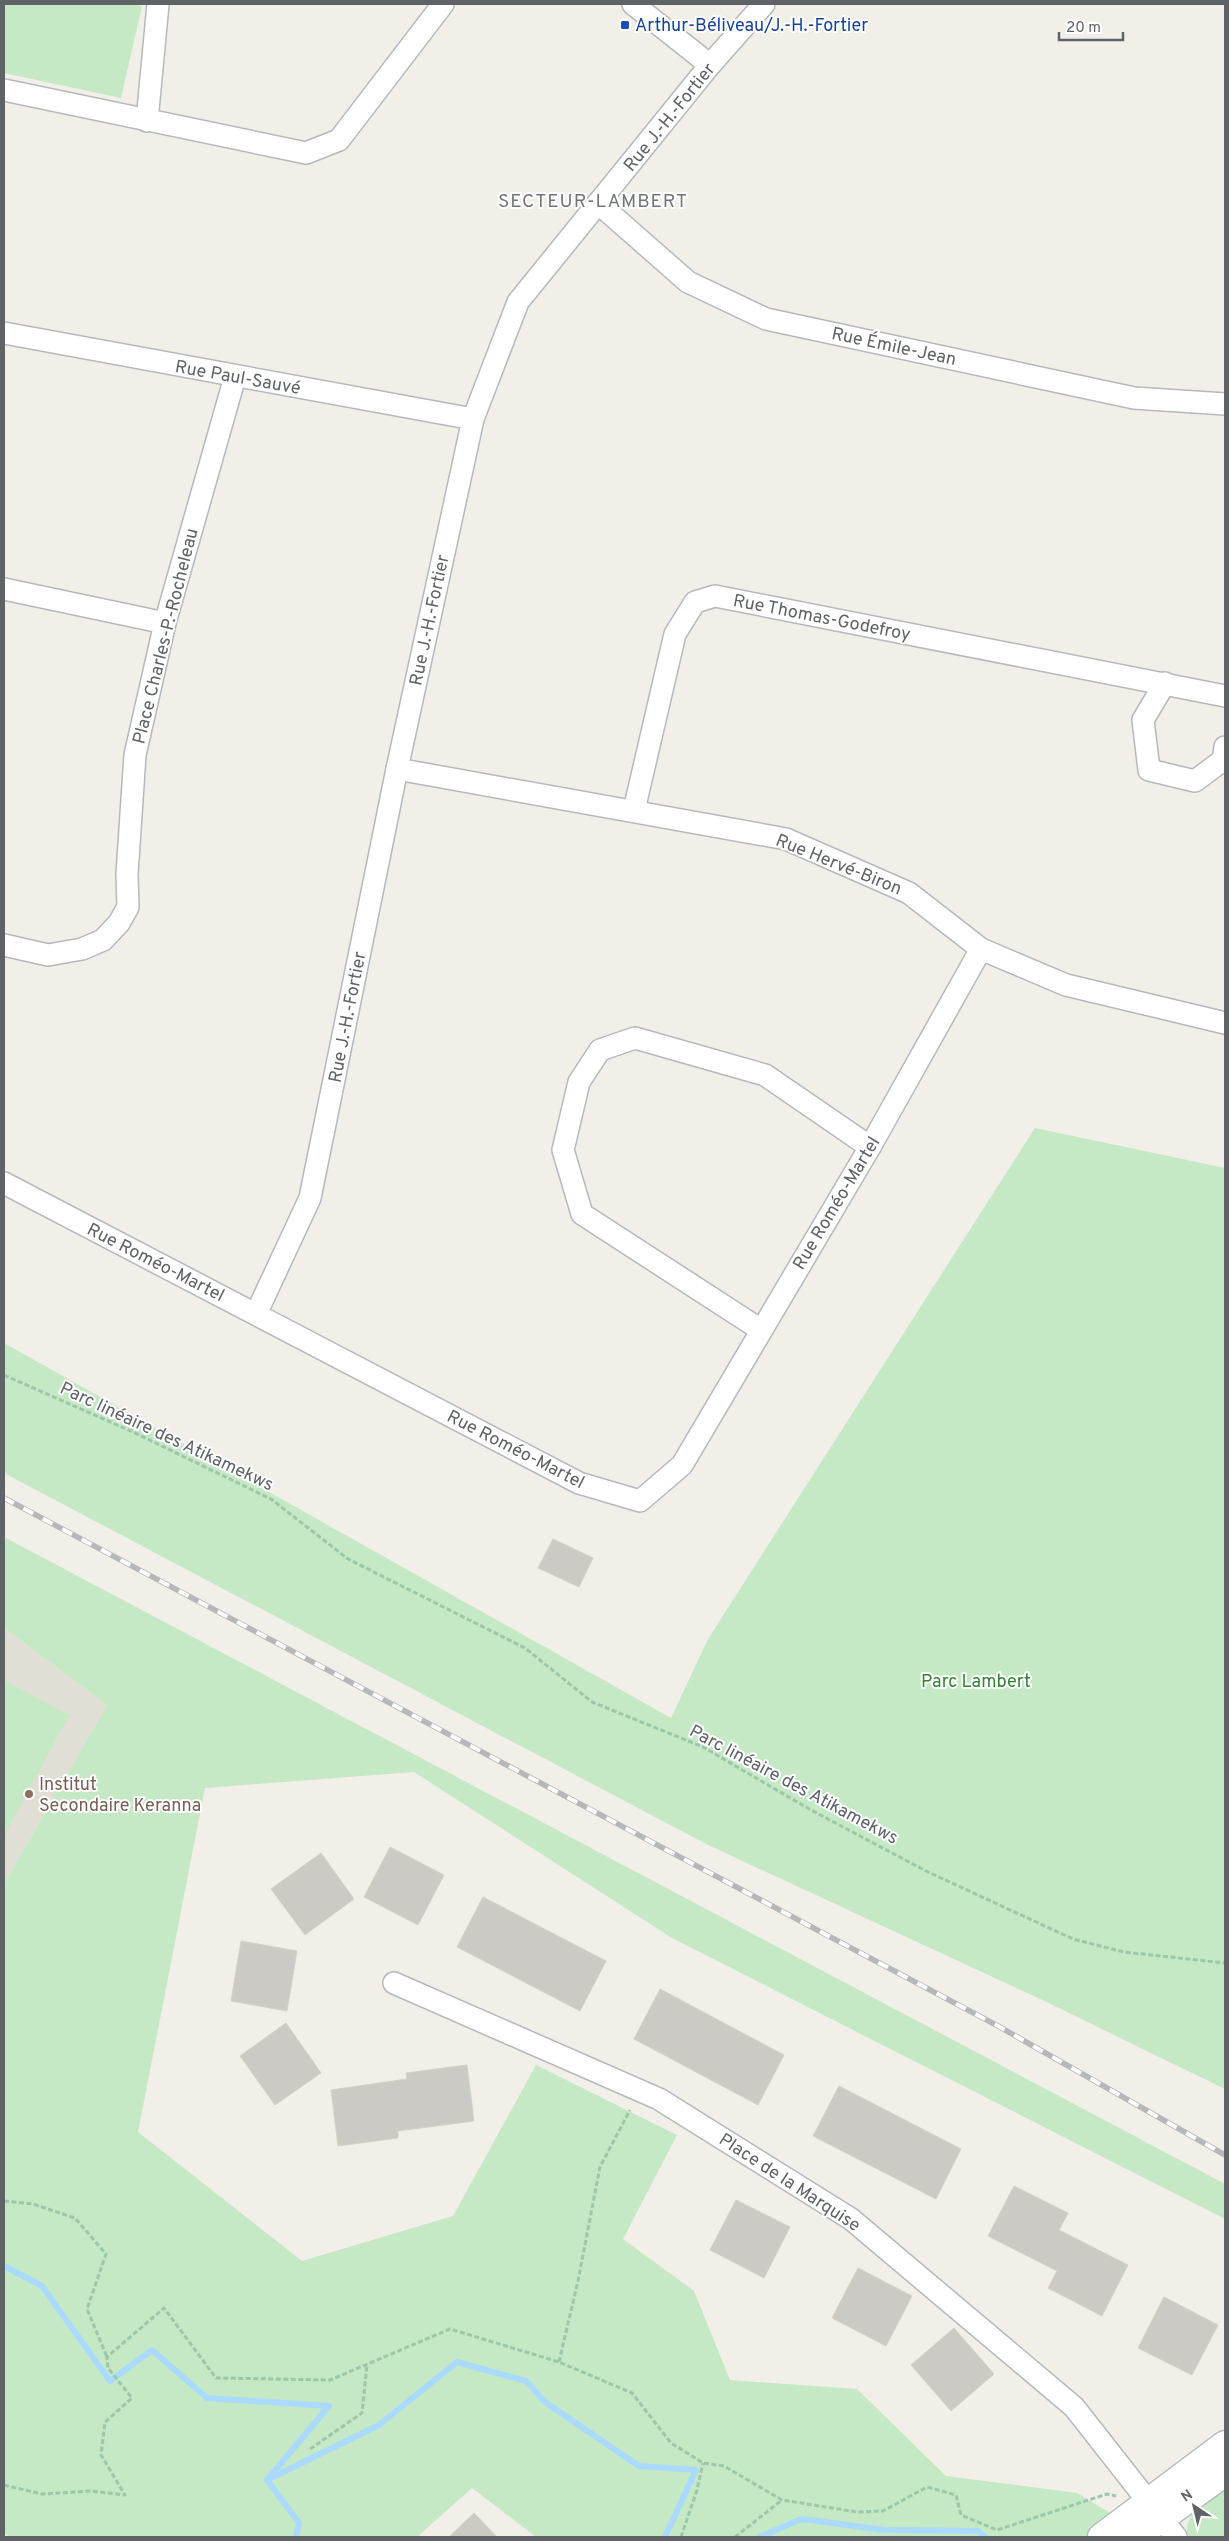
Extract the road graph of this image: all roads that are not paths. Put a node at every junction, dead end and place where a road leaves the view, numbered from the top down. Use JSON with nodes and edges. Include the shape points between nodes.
{"nodes":[{"id":1,"x":158,"y":4,"type":"edge"},
{"id":2,"x":443,"y":4,"type":"edge"},
{"id":3,"x":633,"y":4,"type":"edge"},
{"id":4,"x":764,"y":4,"type":"edge"},
{"id":5,"x":710,"y":65,"type":"junction"},
{"id":6,"x":4,"y":90,"type":"edge"},
{"id":7,"x":148,"y":121,"type":"junction"},
{"id":8,"x":598,"y":203,"type":"junction"},
{"id":9,"x":4,"y":333,"type":"edge"},
{"id":10,"x":235,"y":377,"type":"junction"},
{"id":11,"x":1225,"y":404,"type":"edge"},
{"id":12,"x":473,"y":419,"type":"junction"},
{"id":13,"x":4,"y":589,"type":"edge"},
{"id":14,"x":165,"y":623,"type":"junction"},
{"id":15,"x":1165,"y":683,"type":"junction"},
{"id":16,"x":1225,"y":696,"type":"edge"},
{"id":17,"x":1225,"y":747,"type":"edge"},
{"id":18,"x":397,"y":769,"type":"junction"},
{"id":19,"x":634,"y":810,"type":"junction"},
{"id":20,"x":4,"y":945,"type":"edge"},
{"id":21,"x":980,"y":949,"type":"junction"},
{"id":22,"x":1225,"y":1023,"type":"edge"},
{"id":23,"x":870,"y":1147,"type":"junction"},
{"id":24,"x":4,"y":1183,"type":"edge"},
{"id":25,"x":256,"y":1314,"type":"junction"},
{"id":26,"x":760,"y":1330,"type":"junction"},
{"id":27,"x":394,"y":1983,"type":"dead end"},
{"id":28,"x":1225,"y":2444,"type":"edge"},
{"id":29,"x":1225,"y":2474,"type":"edge"},
{"id":30,"x":1162,"y":2520,"type":"edge"},
{"id":31,"x":1102,"y":2537,"type":"edge"},
{"id":32,"x":1136,"y":2537,"type":"edge"}],
"edges":[{"from":1,"to":7,"type":"street"},
{"from":2,"to":7,"type":"street","via":[[339,140],[306,153]]},
{"from":3,"to":5,"type":"street"},
{"from":4,"to":5,"type":"street","name":"Rue J.-H.-Fortier"},
{"from":5,"to":8,"type":"street","name":"Rue J.-H.-Fortier"},
{"from":6,"to":7,"type":"street"},
{"from":8,"to":11,"type":"street","name":"Rue Émile-Jean","via":[[688,282],[766,319],[1134,398]]},
{"from":8,"to":12,"type":"street","name":"Rue J.-H.-Fortier","via":[[518,302]]},
{"from":9,"to":10,"type":"street","name":"Rue Paul-Sauvé"},
{"from":10,"to":12,"type":"street","name":"Rue Paul-Sauvé"},
{"from":10,"to":14,"type":"street","name":"Place Charles-P.-Rocheleau"},
{"from":12,"to":18,"type":"street","name":"Rue J.-H.-Fortier"},
{"from":13,"to":14,"type":"street"},
{"from":14,"to":20,"type":"street","name":"Place Charles-P.-Rocheleau","via":[[135,755],[127,874],[128,907],[104,940],[82,950],[48,955]]},
{"from":15,"to":16,"type":"street","name":"Rue Thomas-Godefroy"},
{"from":15,"to":17,"type":"street","via":[[1143,720],[1149,770],[1195,782],[1223,760]]},
{"from":15,"to":19,"type":"street","name":"Rue Thomas-Godefroy","via":[[715,596],[695,602],[675,634]]},
{"from":18,"to":19,"type":"street","name":"Rue Hervé-Biron"},
{"from":18,"to":25,"type":"street","name":"Rue J.-H.-Fortier","via":[[310,1198]]},
{"from":19,"to":21,"type":"street","name":"Rue Hervé-Biron","via":[[786,839],[909,892]]},
{"from":21,"to":22,"type":"street","name":"Rue Hervé-Biron","via":[[1066,985]]},
{"from":21,"to":23,"type":"street","name":"Rue Roméo-Martel"},
{"from":23,"to":26,"type":"street","name":"Rue Roméo-Martel"},
{"from":23,"to":26,"type":"street","via":[[765,1075],[635,1038],[600,1050],[579,1082],[563,1150],[582,1214]]},
{"from":24,"to":25,"type":"street","name":"Rue Roméo-Martel"},
{"from":25,"to":26,"type":"street","name":"Rue Roméo-Martel","via":[[579,1483],[640,1501],[682,1465]]},
{"from":27,"to":30,"type":"street","name":"Place de la Marquise","via":[[659,2099],[851,2219],[1074,2406]]},
{"from":28,"to":30,"type":"street"},
{"from":29,"to":30,"type":"street"},
{"from":30,"to":31,"type":"street"},
{"from":30,"to":32,"type":"street"}]}
